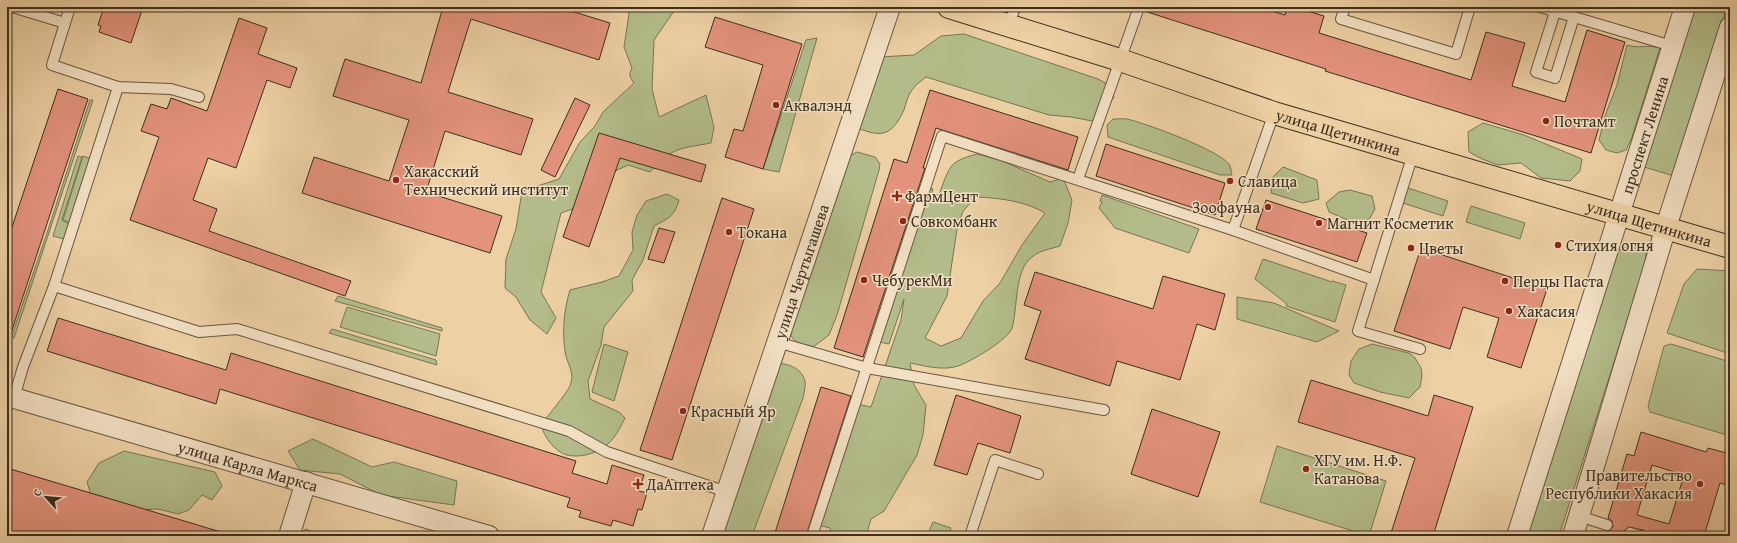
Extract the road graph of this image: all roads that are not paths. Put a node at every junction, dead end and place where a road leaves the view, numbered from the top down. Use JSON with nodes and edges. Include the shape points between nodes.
{"nodes":[{"id":1,"x":12,"y":7,"type":"edge"},
{"id":2,"x":70,"y":7,"type":"edge"},
{"id":3,"x":890,"y":7,"type":"edge"},
{"id":4,"x":949,"y":7,"type":"edge"},
{"id":5,"x":1139,"y":7,"type":"edge"},
{"id":6,"x":1345,"y":7,"type":"edge"},
{"id":7,"x":1470,"y":7,"type":"edge"},
{"id":8,"x":1540,"y":7,"type":"edge"},
{"id":9,"x":1684,"y":7,"type":"edge"},
{"id":10,"x":1555,"y":12,"type":"junction"},
{"id":11,"x":1012,"y":16,"type":"edge"},
{"id":12,"x":1574,"y":17,"type":"junction"},
{"id":13,"x":64,"y":23,"type":"junction"},
{"id":14,"x":1730,"y":27,"type":"edge"},
{"id":15,"x":1672,"y":46,"type":"junction"},
{"id":16,"x":1120,"y":60,"type":"junction"},
{"id":17,"x":118,"y":87,"type":"junction"},
{"id":18,"x":199,"y":97,"type":"dead end"},
{"id":19,"x":1274,"y":113,"type":"junction"},
{"id":20,"x":1413,"y":154,"type":"junction"},
{"id":21,"x":1078,"y":179,"type":"junction"},
{"id":22,"x":1619,"y":214,"type":"junction"},
{"id":23,"x":1666,"y":227,"type":"junction"},
{"id":24,"x":1233,"y":230,"type":"junction"},
{"id":25,"x":1730,"y":246,"type":"edge"},
{"id":26,"x":1374,"y":280,"type":"junction"},
{"id":27,"x":54,"y":286,"type":"junction"},
{"id":28,"x":777,"y":342,"type":"junction"},
{"id":29,"x":1420,"y":349,"type":"dead end"},
{"id":30,"x":867,"y":368,"type":"junction"},
{"id":31,"x":10,"y":397,"type":"edge"},
{"id":32,"x":1104,"y":410,"type":"dead end"},
{"id":33,"x":1038,"y":474,"type":"dead end"},
{"id":34,"x":306,"y":482,"type":"junction"},
{"id":35,"x":727,"y":492,"type":"junction"},
{"id":36,"x":1579,"y":516,"type":"junction"},
{"id":37,"x":1607,"y":525,"type":"dead end"},
{"id":38,"x":1630,"y":533,"type":"dead end"},
{"id":39,"x":289,"y":536,"type":"edge"},
{"id":40,"x":489,"y":536,"type":"edge"},
{"id":41,"x":712,"y":536,"type":"edge"},
{"id":42,"x":812,"y":536,"type":"edge"},
{"id":43,"x":970,"y":536,"type":"edge"},
{"id":44,"x":1516,"y":536,"type":"edge"},
{"id":45,"x":1573,"y":536,"type":"edge"},
{"id":46,"x":1641,"y":536,"type":"edge"}],
"edges":[{"from":1,"to":13,"type":"lane"},
{"from":2,"to":13,"type":"lane"},
{"from":3,"to":28,"type":"street","name":"улица Чертыгашева"},
{"from":4,"to":11,"type":"main road","name":"улица Щетинкина"},
{"from":5,"to":16,"type":"lane"},
{"from":6,"to":7,"type":"lane","via":[[1341,19],[1456,54]]},
{"from":8,"to":10,"type":"lane"},
{"from":9,"to":15,"type":"street","name":"проспект Ленина"},
{"from":10,"to":12,"type":"lane"},
{"from":10,"to":12,"type":"lane","via":[[1536,72],[1555,78]]},
{"from":11,"to":16,"type":"main road","name":"улица Щетинкина"},
{"from":12,"to":15,"type":"lane"},
{"from":13,"to":17,"type":"lane","via":[[52,65]]},
{"from":14,"to":23,"type":"street"},
{"from":15,"to":22,"type":"street","name":"проспект Ленина"},
{"from":16,"to":19,"type":"main road","name":"улица Щетинкина"},
{"from":16,"to":21,"type":"lane"},
{"from":17,"to":18,"type":"lane","via":[[171,89]]},
{"from":17,"to":27,"type":"lane"},
{"from":19,"to":20,"type":"main road","name":"улица Щетинкина"},
{"from":19,"to":24,"type":"lane"},
{"from":20,"to":22,"type":"main road","name":"улица Щетинкина"},
{"from":20,"to":26,"type":"lane"},
{"from":21,"to":24,"type":"lane"},
{"from":21,"to":30,"type":"lane","via":[[942,136]]},
{"from":22,"to":23,"type":"main road","name":"улица Щетинкина"},
{"from":22,"to":44,"type":"street","name":"проспект Ленина"},
{"from":23,"to":25,"type":"main road","name":"улица Щетинкина"},
{"from":23,"to":36,"type":"street"},
{"from":24,"to":26,"type":"lane"},
{"from":26,"to":29,"type":"lane","via":[[1358,331]]},
{"from":27,"to":31,"type":"lane"},
{"from":27,"to":35,"type":"lane","via":[[199,332],[237,329],[244,331],[569,431],[607,452]]},
{"from":28,"to":30,"type":"lane"},
{"from":28,"to":35,"type":"street","name":"улица Чертыгашева"},
{"from":30,"to":32,"type":"lane"},
{"from":30,"to":42,"type":"lane"},
{"from":31,"to":34,"type":"street","name":"улица Карла Маркса"},
{"from":33,"to":43,"type":"lane","via":[[995,460]]},
{"from":34,"to":39,"type":"street"},
{"from":34,"to":40,"type":"street","name":"улица Карла Маркса"},
{"from":35,"to":41,"type":"street","name":"улица Чертыгашева"},
{"from":36,"to":37,"type":"lane"},
{"from":36,"to":45,"type":"street"},
{"from":38,"to":46,"type":"lane"}]}
